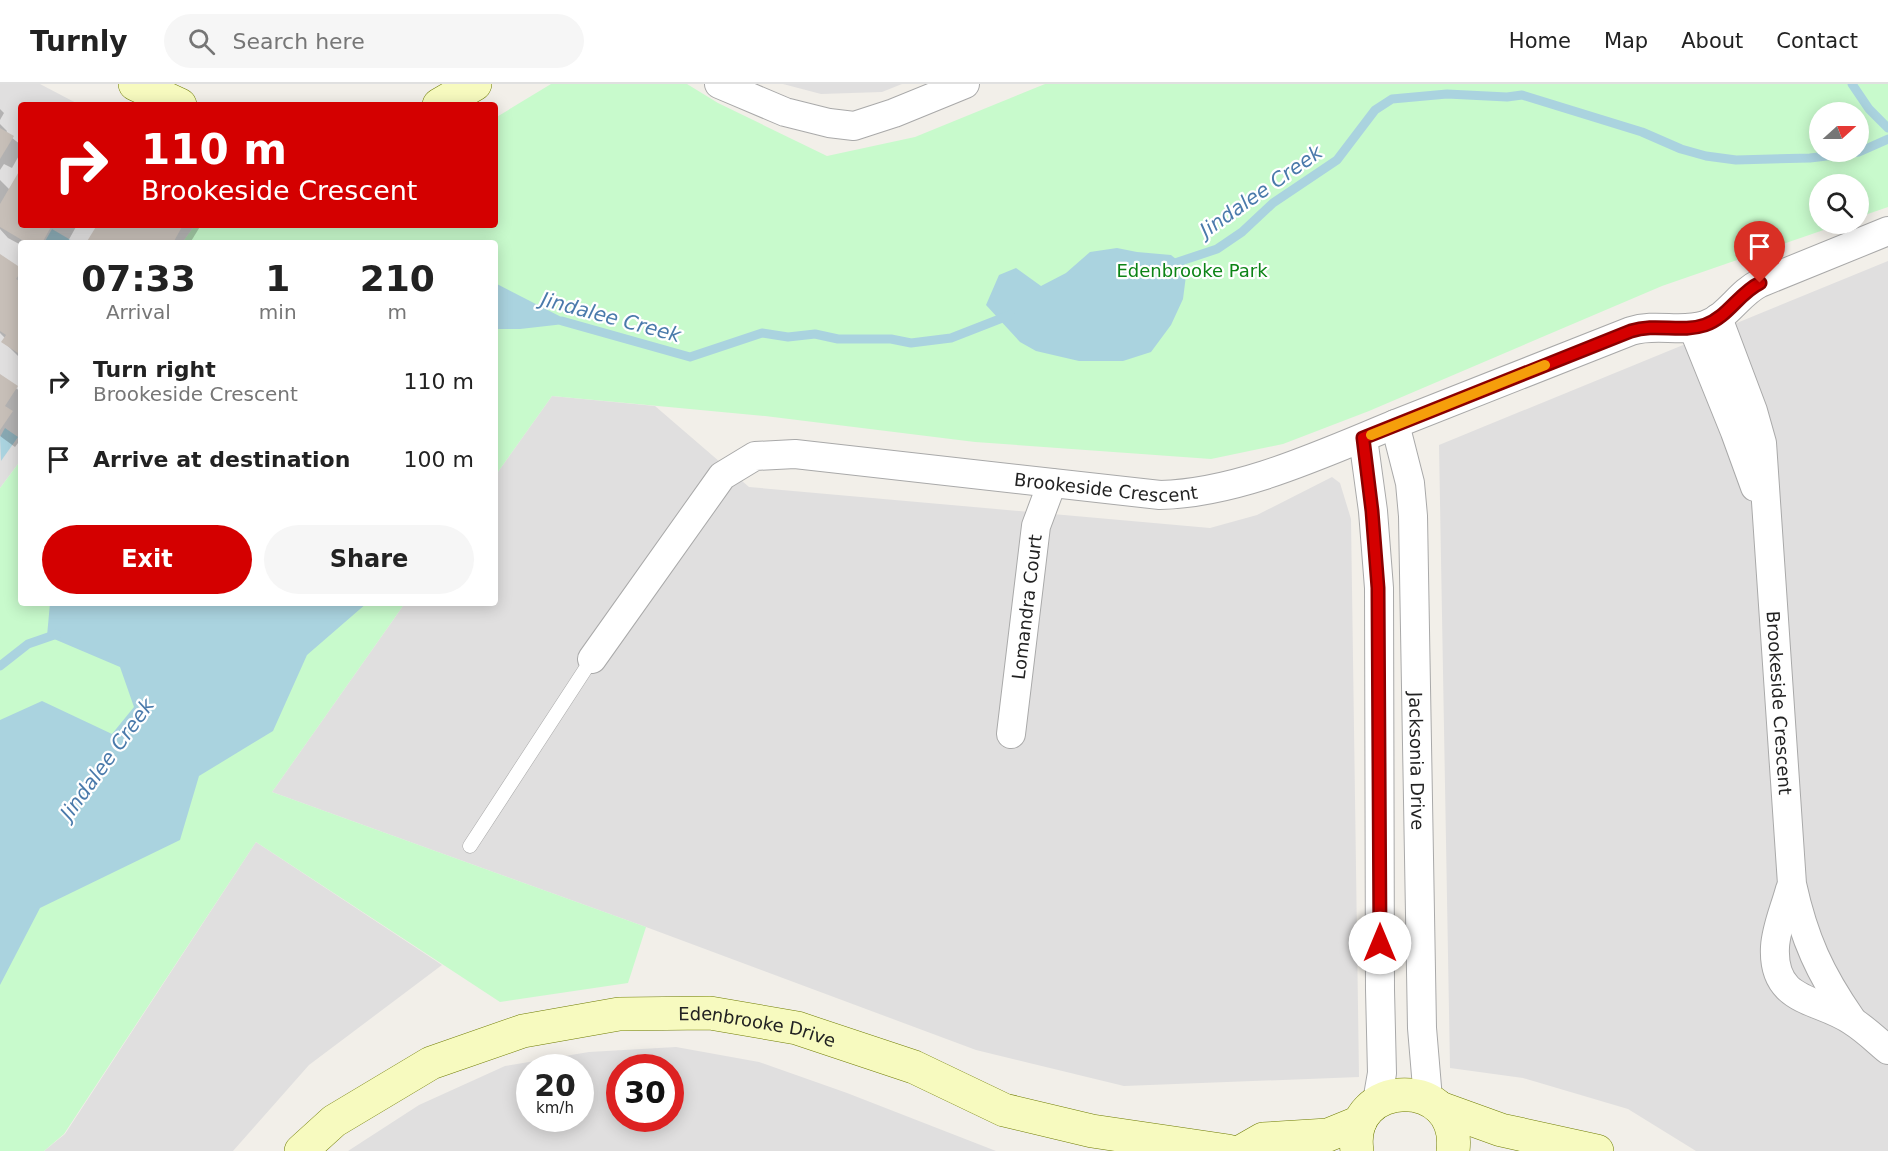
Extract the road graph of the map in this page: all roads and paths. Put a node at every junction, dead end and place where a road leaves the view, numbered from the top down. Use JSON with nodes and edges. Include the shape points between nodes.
{"nodes":[{"id":1,"x":135,"y":84,"type":"edge"},
{"id":2,"x":475,"y":84,"type":"edge"},
{"id":3,"x":719,"y":84,"type":"edge"},
{"id":4,"x":965,"y":84,"type":"edge"},
{"id":5,"x":174,"y":102,"type":"edge"},
{"id":6,"x":444,"y":102,"type":"edge"},
{"id":7,"x":1888,"y":231,"type":"edge"},
{"id":8,"x":1706,"y":323,"type":"junction"},
{"id":9,"x":1395,"y":424,"type":"junction"},
{"id":10,"x":1363,"y":438,"type":"junction"},
{"id":11,"x":1052,"y":483,"type":"junction"},
{"id":12,"x":592,"y":659,"type":"joint"},
{"id":13,"x":1011,"y":734,"type":"dead end"},
{"id":14,"x":470,"y":846,"type":"dead end"},
{"id":15,"x":1791,"y":884,"type":"junction"},
{"id":16,"x":1852,"y":1020,"type":"junction"},
{"id":17,"x":1888,"y":1050,"type":"edge"},
{"id":18,"x":1434,"y":1104,"type":"junction"},
{"id":19,"x":1365,"y":1125,"type":"edge"},
{"id":20,"x":301,"y":1151,"type":"edge"},
{"id":21,"x":1228,"y":1151,"type":"edge"},
{"id":22,"x":1242,"y":1151,"type":"edge"},
{"id":23,"x":1453,"y":1151,"type":"edge"},
{"id":24,"x":1597,"y":1151,"type":"edge"}],
"edges":[{"from":1,"to":5,"type":"street"},
{"from":2,"to":6,"type":"street"},
{"from":3,"to":4,"type":"street","via":[[785,112],[854,126]]},
{"from":7,"to":8,"type":"street","via":[[1753,286]]},
{"from":8,"to":9,"type":"street","name":"Brookeside Crescent","via":[[1640,328]]},
{"from":8,"to":15,"type":"street","name":"Brookeside Crescent","via":[[1760,433]]},
{"from":9,"to":10,"type":"street","name":"Brookeside Crescent"},
{"from":9,"to":18,"type":"street","name":"Jacksonia Drive","via":[[1412,506],[1422,1028]]},
{"from":10,"to":11,"type":"street","name":"Brookeside Crescent","via":[[1234,485],[1187,494],[1152,495]]},
{"from":10,"to":19,"type":"street","name":"Jacksonia Drive","via":[[1378,588],[1382,1073]]},
{"from":11,"to":12,"type":"street","name":"Brookeside Crescent","via":[[795,454],[755,456],[722,476]]},
{"from":11,"to":13,"type":"street","name":"Lomandra Court","via":[[1036,526]]},
{"from":12,"to":14,"type":"lane"},
{"from":15,"to":16,"type":"street","name":"Brookeside Crescent","via":[[1816,962]]},
{"from":15,"to":16,"type":"street","name":"Brookeside Crescent","via":[[1776,944],[1779,973],[1802,999]]},
{"from":16,"to":17,"type":"street","name":"Brookeside Crescent"},
{"from":18,"to":19,"type":"street","via":[[1416,1095],[1389,1096]]},
{"from":18,"to":23,"type":"street","via":[[1449,1120],[1454,1134]]},
{"from":18,"to":24,"type":"street","via":[[1501,1130]]},
{"from":19,"to":22,"type":"street","via":[[1328,1135],[1263,1139]]},
{"from":20,"to":21,"type":"street","name":"Edenbrooke Drive","via":[[334,1121],[431,1063],[523,1031],[619,1014],[711,1013],[797,1028],[914,1067],[1004,1110],[1092,1131]]}]}
